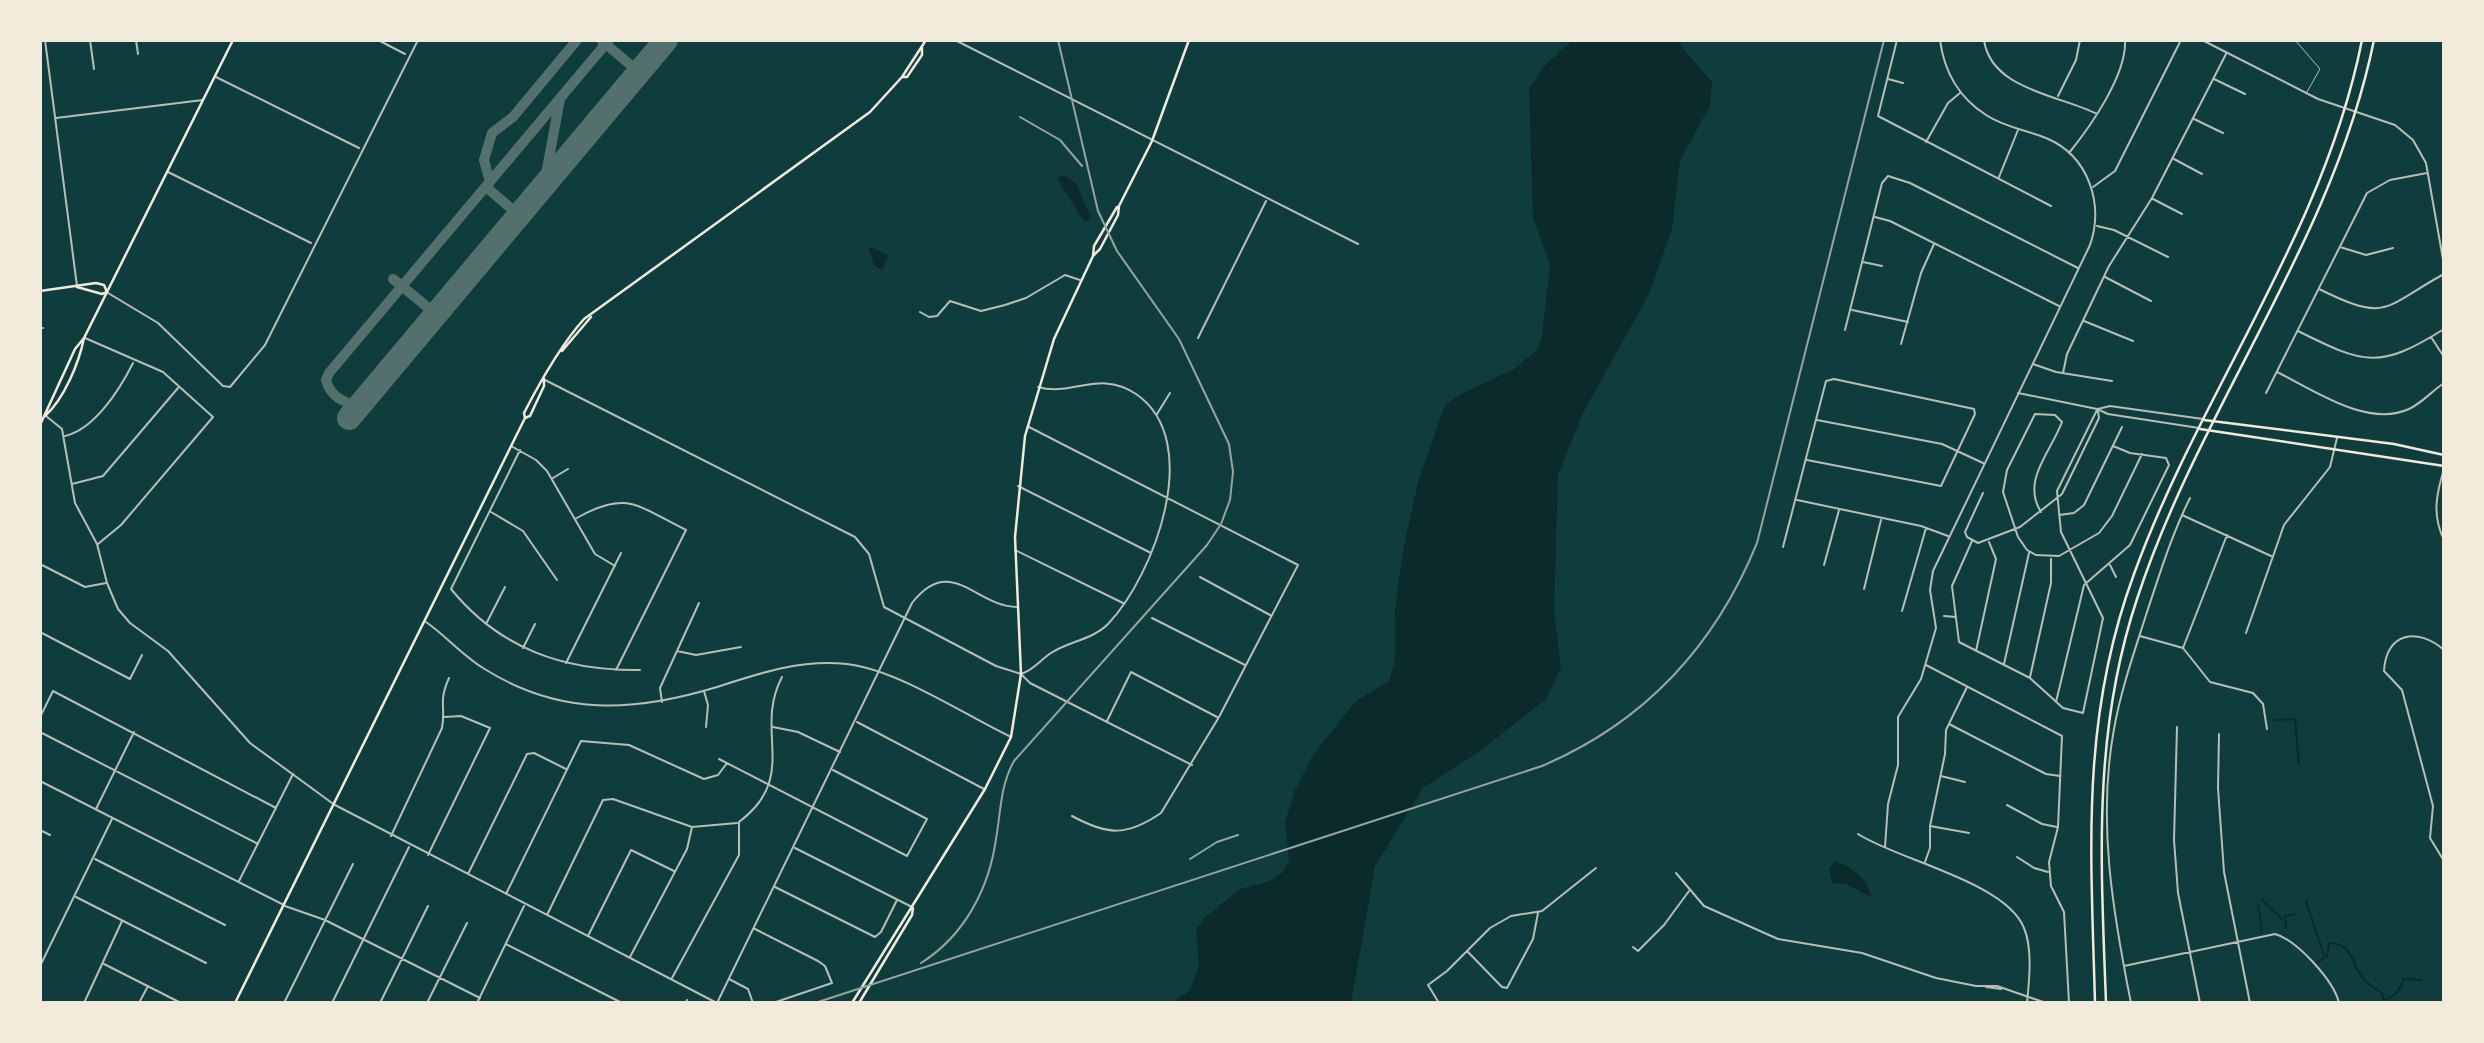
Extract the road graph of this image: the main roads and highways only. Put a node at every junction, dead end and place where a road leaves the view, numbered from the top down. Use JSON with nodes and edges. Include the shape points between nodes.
{"nodes":[{"id":1,"x":233,"y":40,"type":"edge"},
{"id":2,"x":926,"y":40,"type":"edge"},
{"id":3,"x":1189,"y":40,"type":"edge"},
{"id":4,"x":2362,"y":40,"type":"edge"},
{"id":5,"x":2374,"y":40,"type":"edge"},
{"id":6,"x":1119,"y":206,"type":"junction"},
{"id":7,"x":1093,"y":256,"type":"junction"},
{"id":8,"x":77,"y":287,"type":"junction"},
{"id":9,"x":40,"y":291,"type":"edge"},
{"id":10,"x":107,"y":292,"type":"junction"},
{"id":11,"x":84,"y":338,"type":"junction"},
{"id":12,"x":45,"y":416,"type":"junction"},
{"id":13,"x":2204,"y":420,"type":"junction"},
{"id":14,"x":2215,"y":421,"type":"junction"},
{"id":15,"x":40,"y":425,"type":"edge"},
{"id":16,"x":2200,"y":429,"type":"junction"},
{"id":17,"x":2211,"y":431,"type":"junction"},
{"id":18,"x":2444,"y":455,"type":"edge"},
{"id":19,"x":2444,"y":468,"type":"edge"},
{"id":20,"x":913,"y":908,"type":"junction"},
{"id":21,"x":235,"y":1003,"type":"edge"},
{"id":22,"x":852,"y":1003,"type":"edge"},
{"id":23,"x":859,"y":1003,"type":"edge"},
{"id":24,"x":2095,"y":1003,"type":"edge"},
{"id":25,"x":2106,"y":1003,"type":"edge"}],
"edges":[{"from":1,"to":10,"type":"main road"},
{"from":2,"to":21,"type":"main road","via":[[906,77],[858,121],[619,292],[561,352],[534,394]]},
{"from":3,"to":6,"type":"main road","via":[[1152,141]]},
{"from":4,"to":13,"type":"main road","via":[[2345,109],[2306,213]]},
{"from":5,"to":14,"type":"main road","via":[[2356,113],[2317,218]]},
{"from":6,"to":7,"type":"main road"},
{"from":6,"to":7,"type":"main road","via":[[1112,211]]},
{"from":7,"to":20,"type":"main road","via":[[1054,339],[1038,387],[1018,485],[1014,550],[1021,674],[1011,737]]},
{"from":8,"to":9,"type":"main road"},
{"from":8,"to":10,"type":"main road"},
{"from":8,"to":10,"type":"main road","via":[[96,283],[104,285]]},
{"from":10,"to":11,"type":"main road"},
{"from":11,"to":12,"type":"main road"},
{"from":11,"to":12,"type":"main road","via":[[53,408]]},
{"from":12,"to":15,"type":"main road"},
{"from":13,"to":14,"type":"main road"},
{"from":13,"to":16,"type":"main road"},
{"from":14,"to":17,"type":"main road"},
{"from":14,"to":18,"type":"main road"},
{"from":16,"to":17,"type":"main road"},
{"from":16,"to":24,"type":"main road","via":[[2137,565],[2101,695],[2090,810]]},
{"from":17,"to":19,"type":"main road"},
{"from":17,"to":25,"type":"main road","via":[[2150,563],[2115,679],[2100,810]]},
{"from":20,"to":22,"type":"main road"},
{"from":20,"to":23,"type":"main road"}]}
